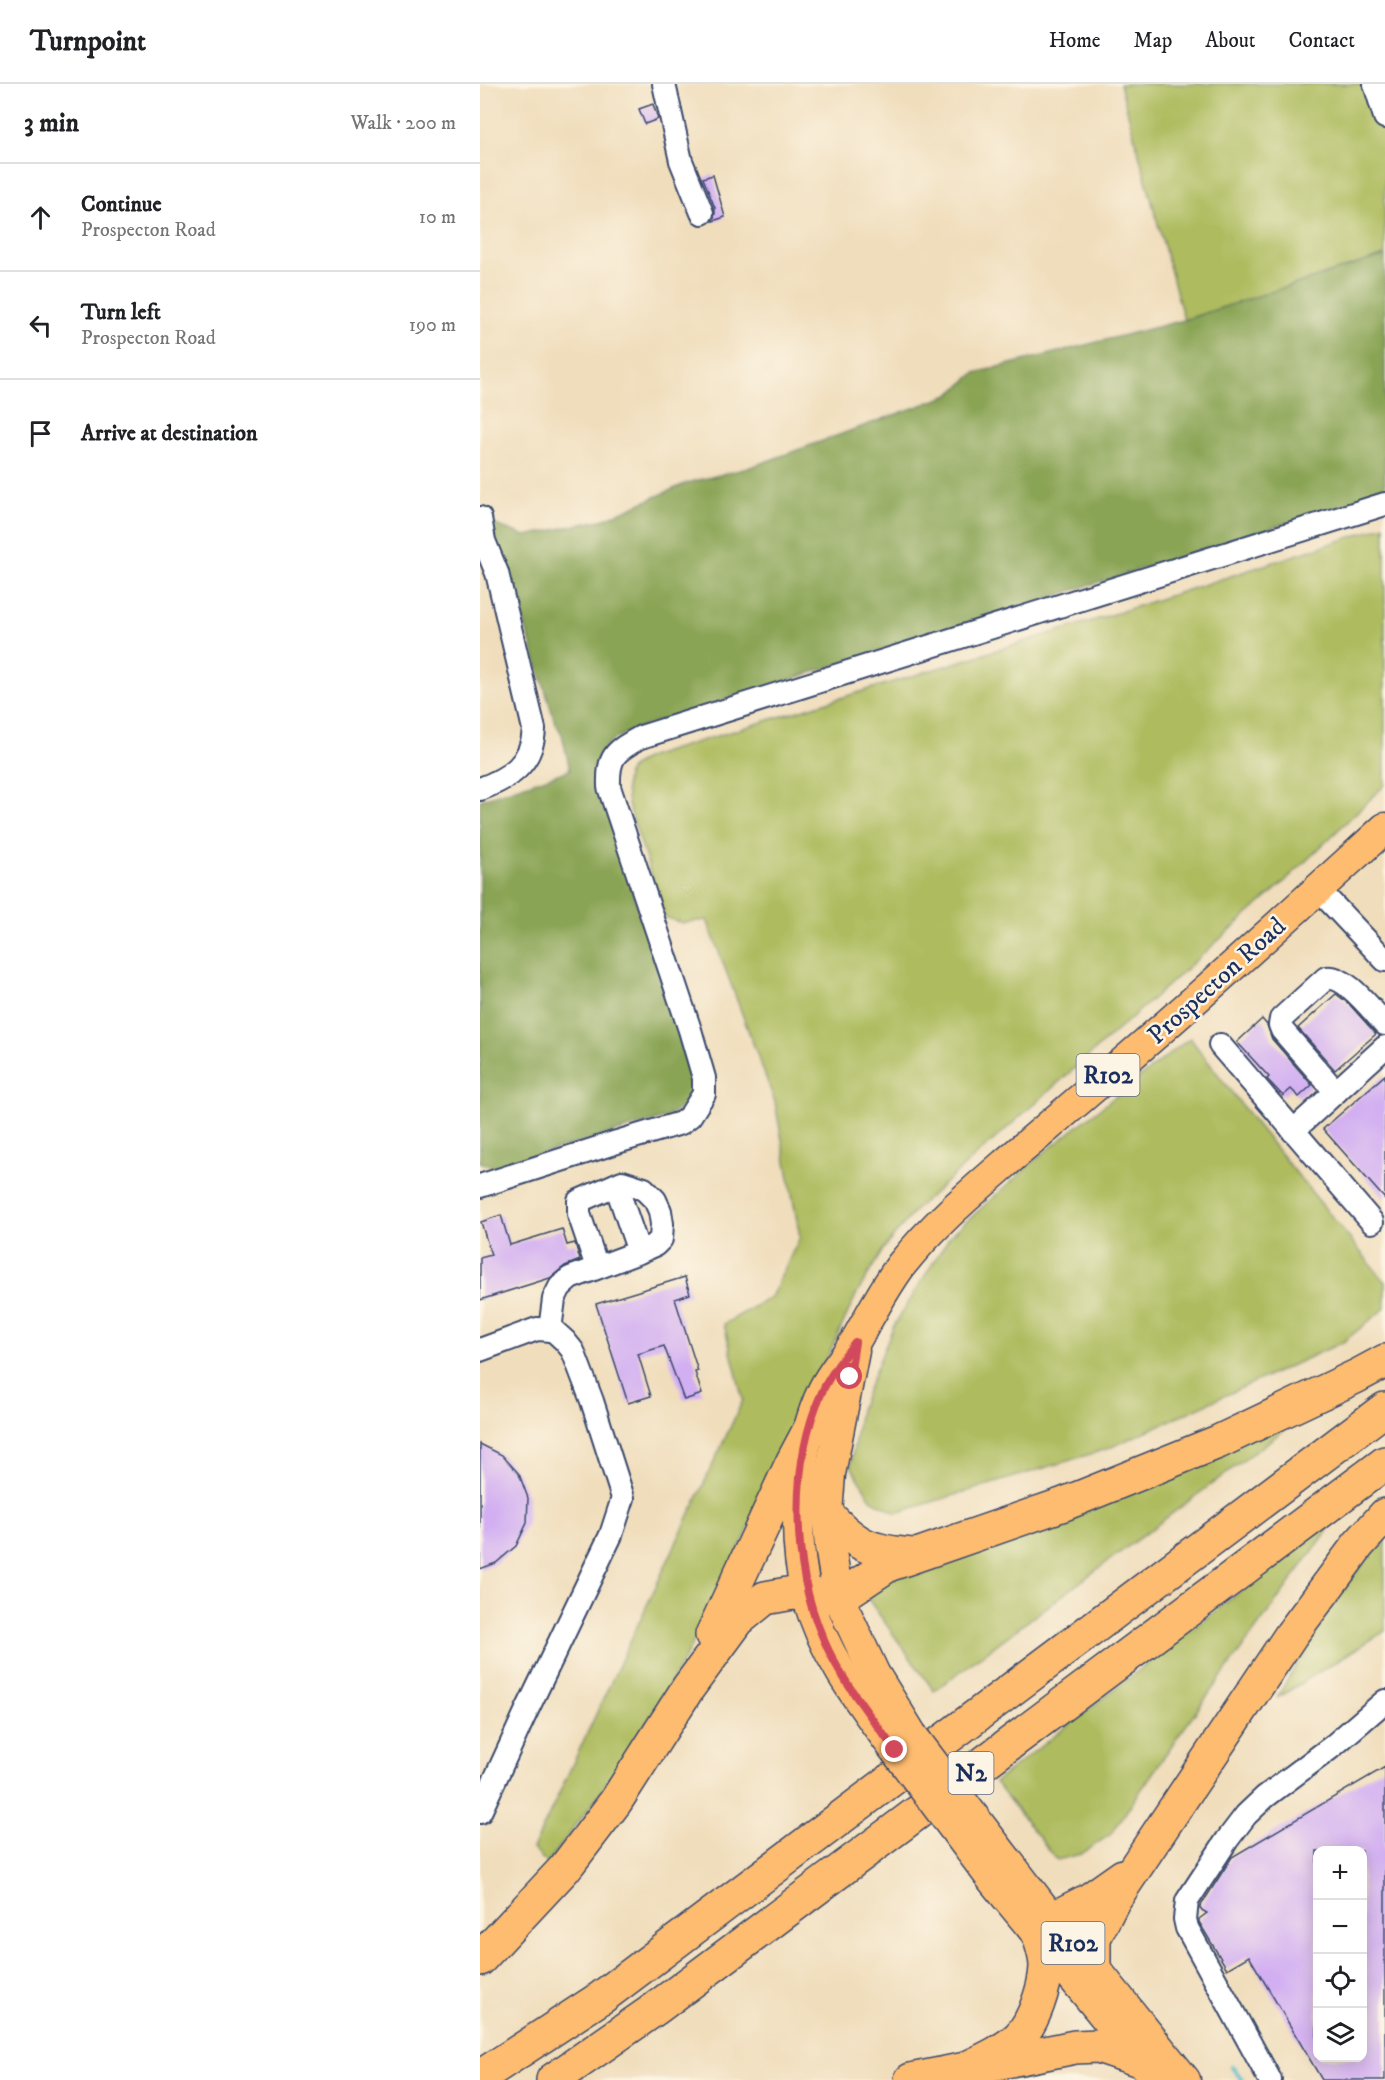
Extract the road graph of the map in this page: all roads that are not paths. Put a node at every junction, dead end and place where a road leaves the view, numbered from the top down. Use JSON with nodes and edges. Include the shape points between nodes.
{"nodes":[{"id":1,"x":664,"y":84,"type":"edge"},
{"id":2,"x":1375,"y":84,"type":"edge"},
{"id":3,"x":1385,"y":117,"type":"edge"},
{"id":4,"x":702,"y":213,"type":"dead end"},
{"id":5,"x":1385,"y":504,"type":"edge"},
{"id":6,"x":480,"y":518,"type":"edge"},
{"id":7,"x":480,"y":789,"type":"edge"},
{"id":8,"x":1385,"y":828,"type":"edge"},
{"id":9,"x":1318,"y":889,"type":"junction"},
{"id":10,"x":1385,"y":960,"type":"edge"},
{"id":11,"x":1385,"y":1024,"type":"edge"},
{"id":12,"x":1220,"y":1045,"type":"dead end"},
{"id":13,"x":1385,"y":1047,"type":"edge"},
{"id":14,"x":1336,"y":1092,"type":"junction"},
{"id":15,"x":1293,"y":1131,"type":"junction"},
{"id":16,"x":480,"y":1172,"type":"edge"},
{"id":17,"x":506,"y":1177,"type":"junction"},
{"id":18,"x":616,"y":1185,"type":"junction"},
{"id":19,"x":480,"y":1186,"type":"edge"},
{"id":20,"x":1372,"y":1222,"type":"dead end"},
{"id":21,"x":639,"y":1252,"type":"junction"},
{"id":22,"x":597,"y":1267,"type":"junction"},
{"id":23,"x":550,"y":1330,"type":"junction"},
{"id":24,"x":855,"y":1342,"type":"junction"},
{"id":25,"x":480,"y":1350,"type":"edge"},
{"id":26,"x":1385,"y":1360,"type":"edge"},
{"id":27,"x":1385,"y":1409,"type":"edge"},
{"id":28,"x":810,"y":1429,"type":"junction"},
{"id":29,"x":1385,"y":1463,"type":"edge"},
{"id":30,"x":828,"y":1514,"type":"junction"},
{"id":31,"x":1385,"y":1515,"type":"edge"},
{"id":32,"x":912,"y":1555,"type":"junction"},
{"id":33,"x":822,"y":1595,"type":"junction"},
{"id":34,"x":688,"y":1688,"type":"junction"},
{"id":35,"x":1385,"y":1701,"type":"edge"},
{"id":36,"x":480,"y":1812,"type":"edge"},
{"id":37,"x":1136,"y":1865,"type":"junction"},
{"id":38,"x":1046,"y":1929,"type":"junction"},
{"id":39,"x":480,"y":1959,"type":"edge"},
{"id":40,"x":1094,"y":1967,"type":"junction"},
{"id":41,"x":971,"y":2066,"type":"junction"},
{"id":42,"x":1149,"y":2070,"type":"edge"},
{"id":43,"x":480,"y":2077,"type":"edge"},
{"id":44,"x":553,"y":2080,"type":"edge"},
{"id":45,"x":911,"y":2080,"type":"edge"},
{"id":46,"x":1185,"y":2080,"type":"edge"},
{"id":47,"x":1270,"y":2080,"type":"edge"}],
"edges":[{"from":1,"to":4,"type":"lane","via":[[681,161]]},
{"from":2,"to":3,"type":"lane"},
{"from":5,"to":17,"type":"lane","via":[[641,737],[618,752],[612,757],[609,787],[690,1030],[704,1078],[704,1094],[681,1123]]},
{"from":6,"to":7,"type":"lane","via":[[534,729],[533,744],[520,765],[506,778]]},
{"from":8,"to":9,"type":"main road","name":"Prospecton Road","number":"R102"},
{"from":9,"to":10,"type":"lane"},
{"from":9,"to":24,"type":"main road","name":"Prospecton Road","number":"R102","via":[[1188,1008],[933,1229],[882,1292]]},
{"from":11,"to":14,"type":"lane","via":[[1346,983],[1332,976],[1281,1019],[1282,1030]]},
{"from":12,"to":15,"type":"lane"},
{"from":13,"to":14,"type":"lane"},
{"from":14,"to":15,"type":"lane"},
{"from":15,"to":20,"type":"lane"},
{"from":16,"to":17,"type":"lane"},
{"from":17,"to":19,"type":"lane"},
{"from":18,"to":21,"type":"lane"},
{"from":18,"to":21,"type":"lane","via":[[622,1182],[644,1189],[660,1211],[661,1239]]},
{"from":18,"to":22,"type":"lane","via":[[579,1201],[579,1214]]},
{"from":21,"to":22,"type":"lane"},
{"from":22,"to":23,"type":"lane","via":[[570,1278],[560,1287],[554,1299]]},
{"from":23,"to":25,"type":"lane","via":[[537,1329]]},
{"from":23,"to":36,"type":"lane","via":[[560,1335],[573,1351],[623,1498],[611,1535]]},
{"from":24,"to":28,"type":"main road","name":"Prospecton Road","number":"R102","via":[[822,1392]]},
{"from":24,"to":30,"type":"main road","name":"Prospecton Road","number":"R102","via":[[834,1445]]},
{"from":26,"to":32,"type":"highway","via":[[1218,1442],[1064,1504]]},
{"from":27,"to":43,"type":"highway","number":"N2","via":[[602,1997]]},
{"from":28,"to":33,"type":"main road","name":"Prospecton Road","number":"R102","via":[[798,1516],[801,1552]]},
{"from":28,"to":34,"type":"highway"},
{"from":29,"to":44,"type":"highway","number":"N2","via":[[655,2009]]},
{"from":30,"to":32,"type":"highway","via":[[869,1547]]},
{"from":30,"to":33,"type":"main road","name":"Prospecton Road","number":"R102","via":[[830,1546]]},
{"from":31,"to":37,"type":"highway","via":[[1291,1635]]},
{"from":32,"to":33,"type":"highway","via":[[874,1572],[852,1589]]},
{"from":33,"to":34,"type":"highway","via":[[778,1594],[751,1607]]},
{"from":33,"to":38,"type":"main road","name":"Prospecton Road","number":"R102","bridge":true,"via":[[874,1673],[903,1742]]},
{"from":34,"to":39,"type":"highway","via":[[616,1801],[565,1868]]},
{"from":35,"to":47,"type":"lane","via":[[1246,1815],[1187,1901],[1187,1928]]},
{"from":37,"to":38,"type":"highway"},
{"from":37,"to":40,"type":"highway","via":[[1097,1929]]},
{"from":38,"to":40,"type":"main road","name":"Prospecton Road","number":"R102"},
{"from":38,"to":41,"type":"highway","via":[[1046,1968],[1036,2010],[1021,2035],[1001,2051]]},
{"from":38,"to":42,"type":"main road","name":"Prospecton Road","number":"R102"},
{"from":40,"to":46,"type":"main road","name":"Prospecton Road","number":"R102"},
{"from":41,"to":42,"type":"highway","via":[[1059,2049],[1098,2046]]},
{"from":41,"to":45,"type":"highway"}]}
